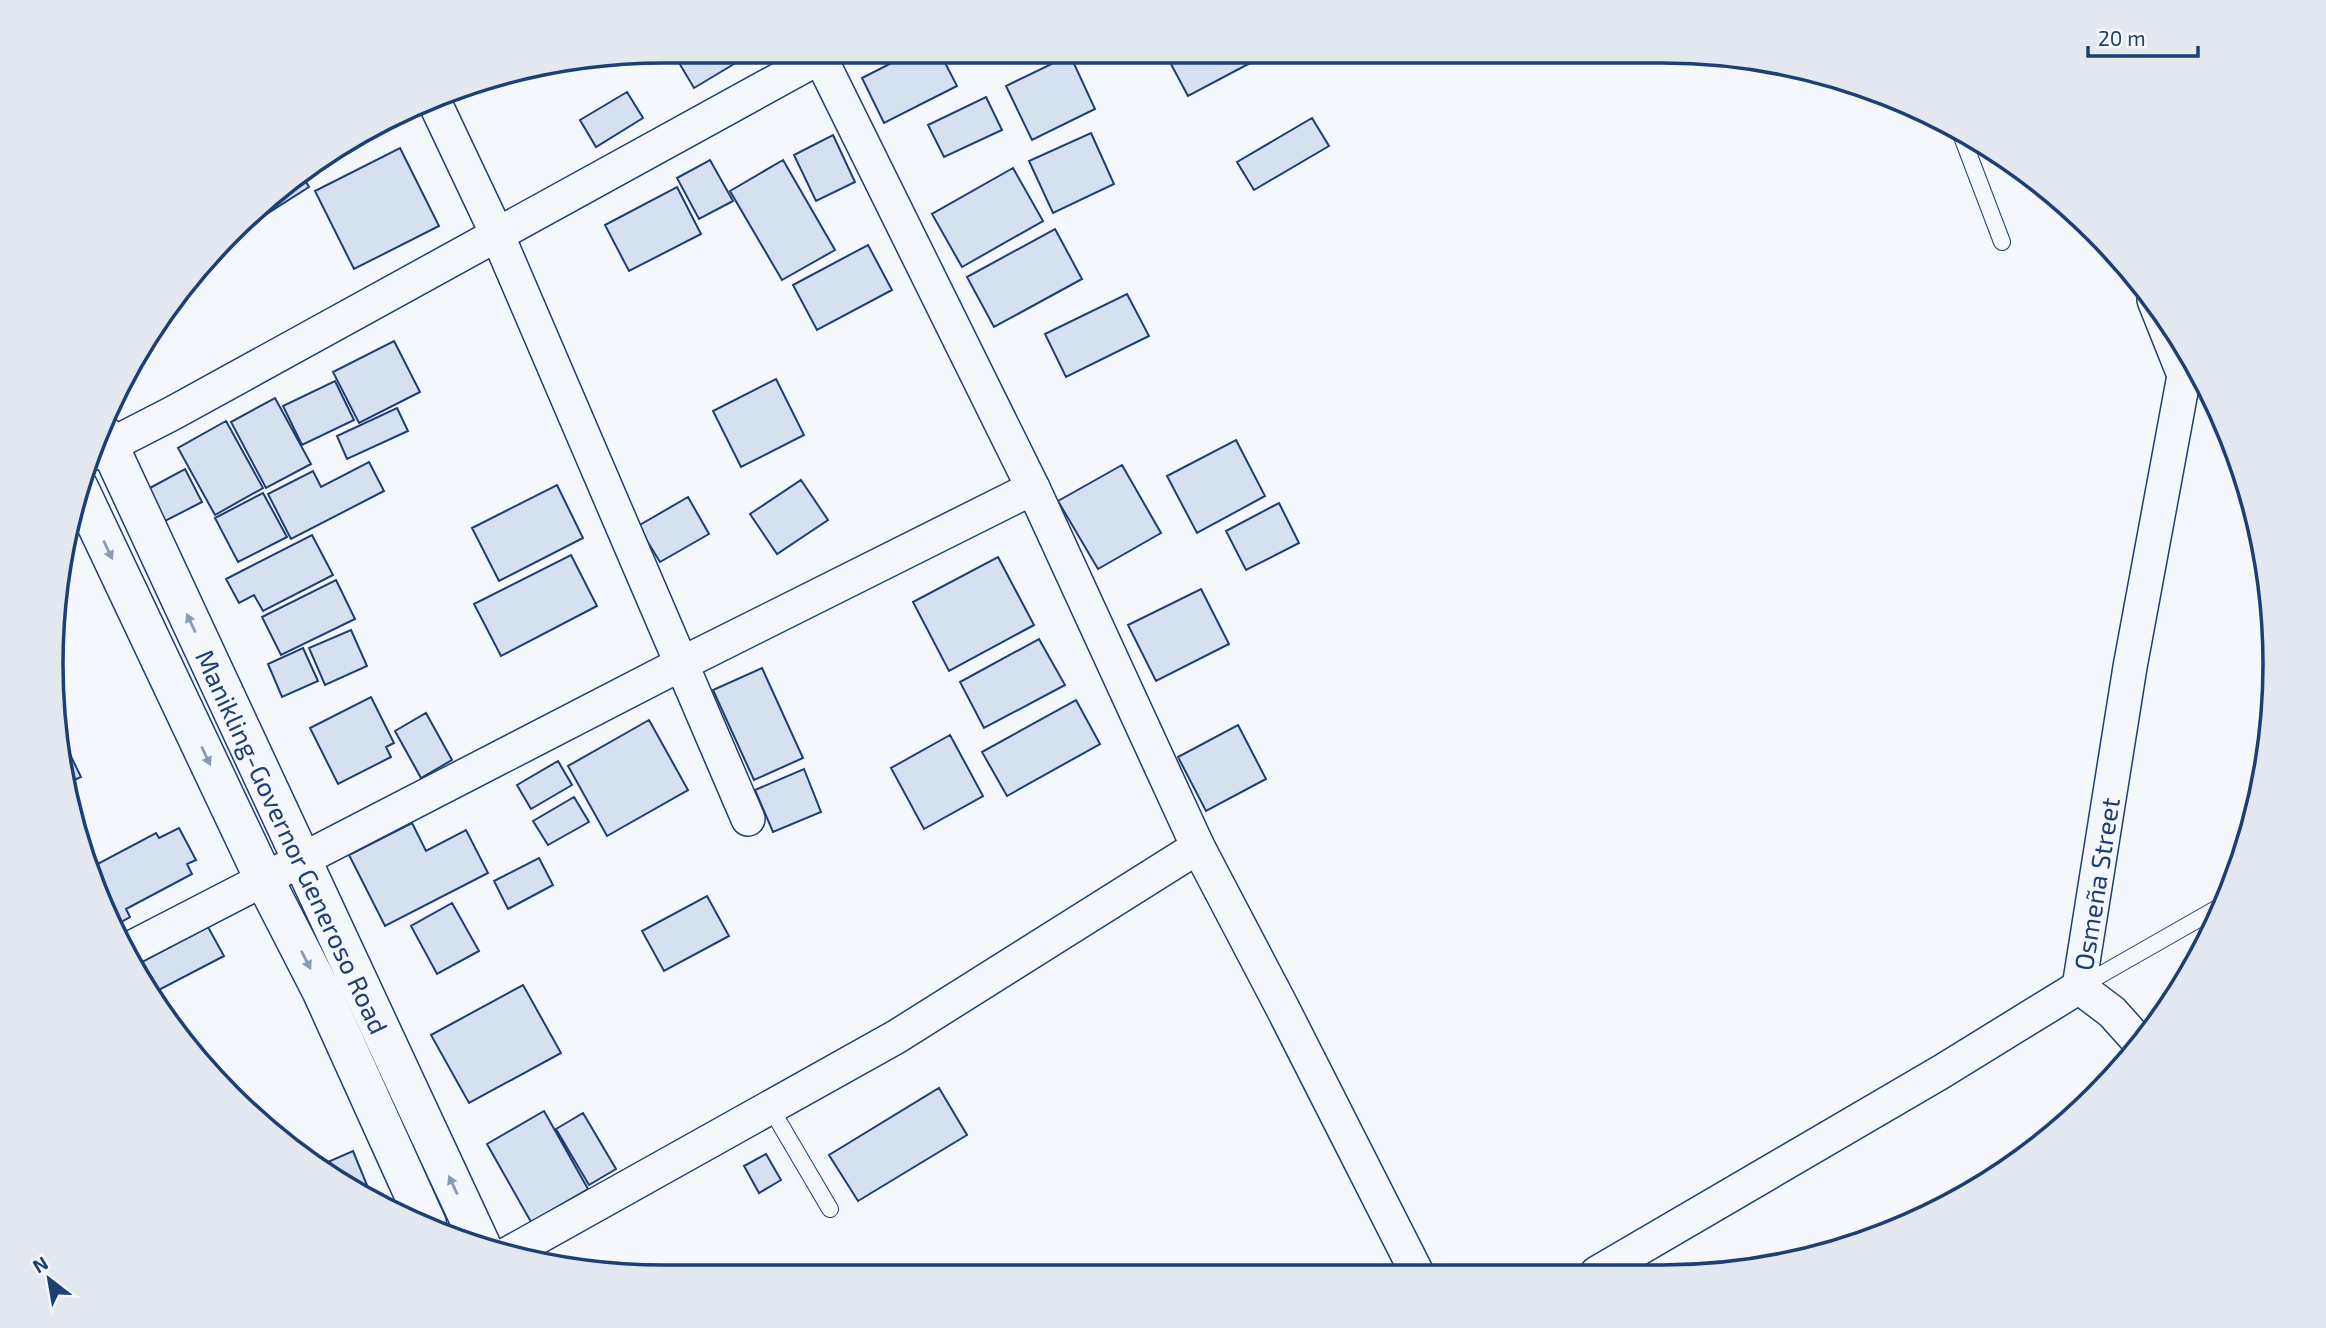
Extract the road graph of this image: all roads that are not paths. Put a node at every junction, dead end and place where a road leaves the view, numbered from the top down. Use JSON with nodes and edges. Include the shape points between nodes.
{"nodes":[{"id":1,"x":805,"y":63,"type":"edge"},
{"id":2,"x":828,"y":63,"type":"edge"},
{"id":3,"x":437,"y":108,"type":"edge"},
{"id":4,"x":1965,"y":145,"type":"edge"},
{"id":5,"x":497,"y":234,"type":"junction"},
{"id":6,"x":2003,"y":242,"type":"dead end"},
{"id":7,"x":2185,"y":369,"type":"edge"},
{"id":8,"x":105,"y":444,"type":"edge"},
{"id":9,"x":104,"y":447,"type":"edge"},
{"id":10,"x":1033,"y":488,"type":"junction"},
{"id":11,"x":85,"y":501,"type":"edge"},
{"id":12,"x":681,"y":664,"type":"junction"},
{"id":13,"x":748,"y":819,"type":"dead end"},
{"id":14,"x":1198,"y":847,"type":"junction"},
{"id":15,"x":302,"y":861,"type":"junction"},
{"id":16,"x":264,"y":879,"type":"junction"},
{"id":17,"x":2208,"y":913,"type":"edge"},
{"id":18,"x":134,"y":946,"type":"edge"},
{"id":19,"x":2078,"y":987,"type":"junction"},
{"id":20,"x":2134,"y":1036,"type":"edge"},
{"id":21,"x":770,"y":1107,"type":"junction"},
{"id":22,"x":830,"y":1209,"type":"dead end"},
{"id":23,"x":422,"y":1214,"type":"edge"},
{"id":24,"x":476,"y":1235,"type":"edge"},
{"id":25,"x":519,"y":1247,"type":"edge"},
{"id":26,"x":1413,"y":1265,"type":"edge"},
{"id":27,"x":1611,"y":1265,"type":"edge"}],
"edges":[{"from":1,"to":5,"type":"street"},
{"from":2,"to":10,"type":"street"},
{"from":3,"to":5,"type":"street"},
{"from":4,"to":6,"type":"lane"},
{"from":5,"to":8,"type":"street"},
{"from":5,"to":12,"type":"street"},
{"from":7,"to":19,"type":"street","name":"Osmeña Street"},
{"from":15,"to":9,"type":"main road","name":"Manikling-Governor Generoso Road","one_way":true},
{"from":10,"to":12,"type":"street"},
{"from":10,"to":14,"type":"street"},
{"from":11,"to":16,"type":"main road","name":"Manikling-Governor Generoso Road","one_way":true},
{"from":12,"to":13,"type":"street"},
{"from":12,"to":15,"type":"street"},
{"from":14,"to":21,"type":"street","via":[[896,1037]]},
{"from":14,"to":26,"type":"street"},
{"from":15,"to":16,"type":"street"},
{"from":24,"to":15,"type":"main road","name":"Manikling-Governor Generoso Road","one_way":true},
{"from":16,"to":18,"type":"street"},
{"from":16,"to":23,"type":"main road","name":"Manikling-Governor Generoso Road","one_way":true,"via":[[327,1003]]},
{"from":17,"to":19,"type":"lane"},
{"from":19,"to":20,"type":"street","via":[[2112,1012]]},
{"from":19,"to":27,"type":"street","name":"Osmeña Street"},
{"from":21,"to":22,"type":"lane"},
{"from":21,"to":25,"type":"street"}]}
